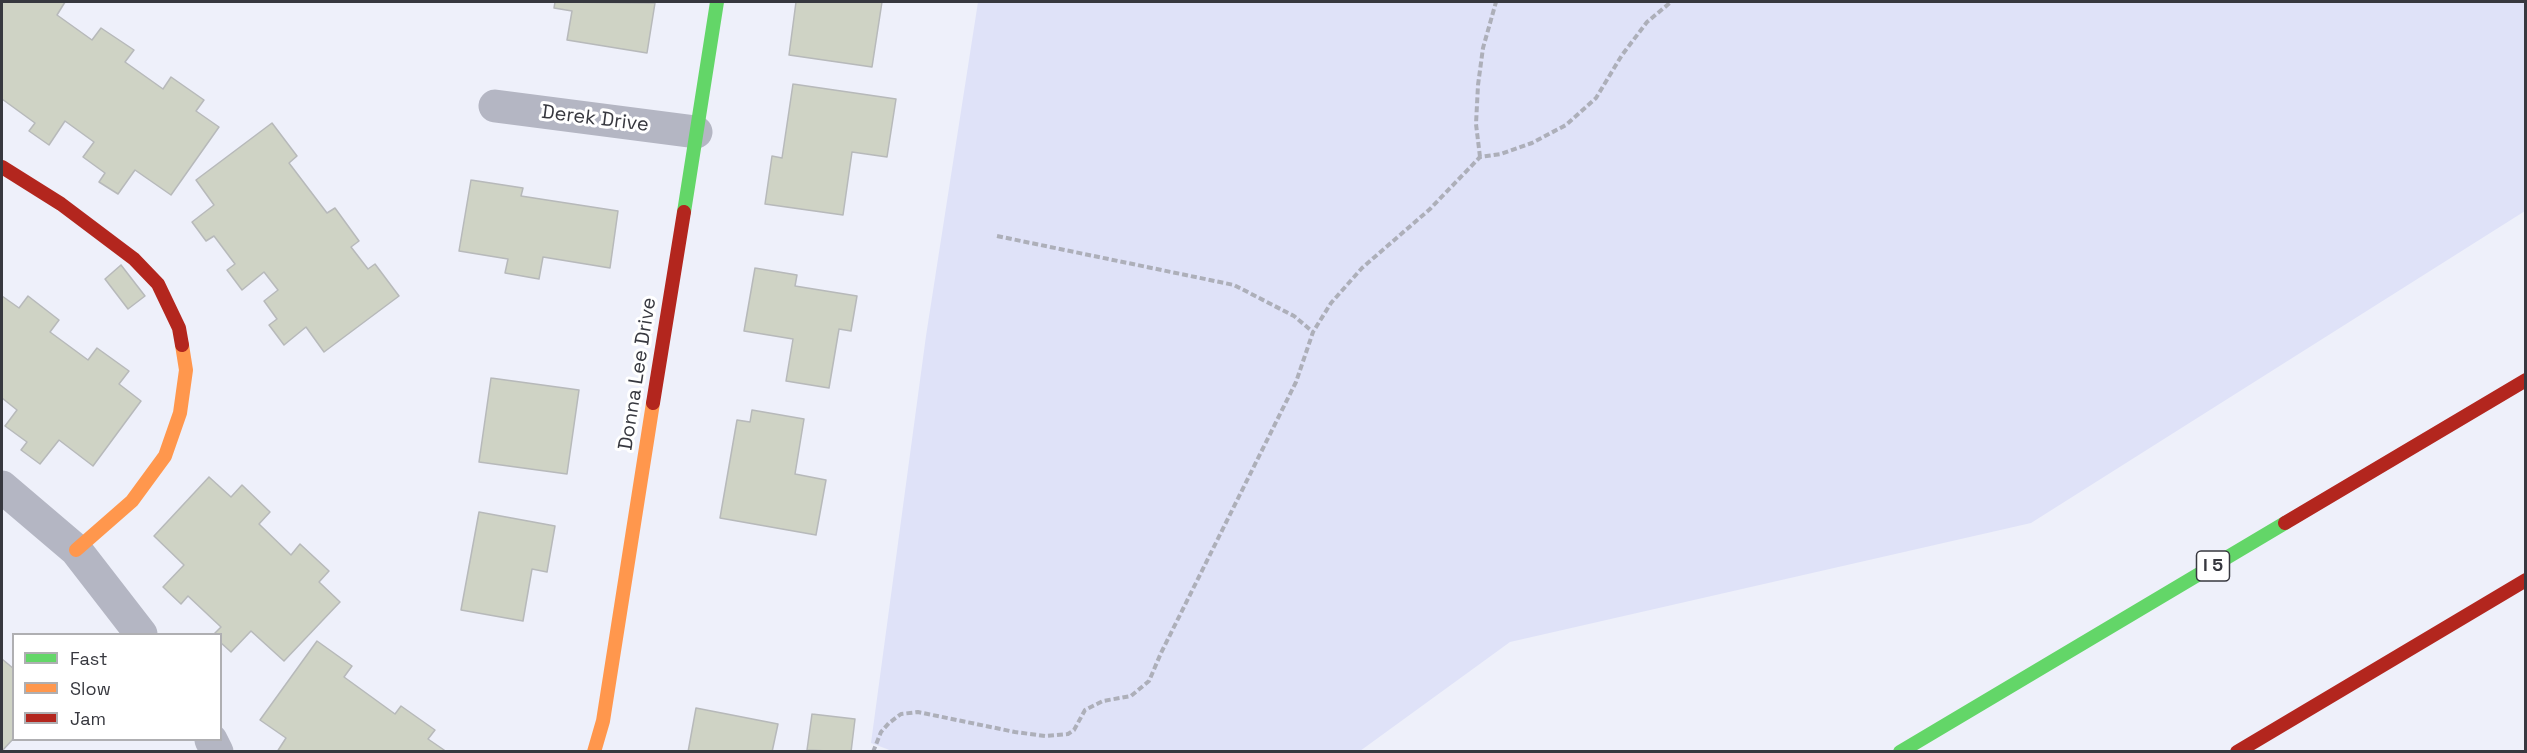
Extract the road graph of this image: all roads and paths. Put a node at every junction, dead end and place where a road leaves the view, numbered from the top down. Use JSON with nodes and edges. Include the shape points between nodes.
{"nodes":[{"id":1,"x":717,"y":2,"type":"edge"},
{"id":2,"x":1496,"y":2,"type":"edge"},
{"id":3,"x":1671,"y":2,"type":"edge"},
{"id":4,"x":495,"y":106,"type":"dead end"},
{"id":5,"x":696,"y":132,"type":"junction"},
{"id":6,"x":1480,"y":157,"type":"junction"},
{"id":7,"x":2,"y":166,"type":"edge"},
{"id":8,"x":997,"y":236,"type":"dead end"},
{"id":9,"x":1313,"y":332,"type":"junction"},
{"id":10,"x":2526,"y":380,"type":"edge"},
{"id":11,"x":2,"y":487,"type":"edge"},
{"id":12,"x":76,"y":550,"type":"junction"},
{"id":13,"x":2526,"y":580,"type":"edge"},
{"id":14,"x":140,"y":633,"type":"edge"},
{"id":15,"x":594,"y":752,"type":"edge"},
{"id":16,"x":873,"y":752,"type":"edge"},
{"id":17,"x":1900,"y":752,"type":"edge"},
{"id":18,"x":2237,"y":752,"type":"edge"}],
"edges":[{"from":1,"to":5,"type":"main road","name":"Donna Lee Drive"},
{"from":2,"to":6,"type":"path","via":[[1478,85],[1476,124]]},
{"from":3,"to":6,"type":"path","via":[[1647,22],[1596,98],[1566,125],[1532,143]]},
{"from":4,"to":5,"type":"street","name":"Derek Drive"},
{"from":5,"to":15,"type":"main road","name":"Donna Lee Drive","via":[[603,721]]},
{"from":6,"to":9,"type":"path","via":[[1430,209],[1362,268],[1331,303]]},
{"from":7,"to":12,"type":"main road","via":[[134,259],[158,284],[178,328],[186,370],[180,413],[165,456],[132,501]]},
{"from":8,"to":9,"type":"path","via":[[1234,285],[1294,316]]},
{"from":9,"to":16,"type":"path","via":[[1296,382],[1149,681],[1131,696],[1102,701],[1085,710],[1068,734],[1015,732],[918,712],[901,714],[889,723]]},
{"from":10,"to":17,"type":"main road","number":"I 5"},
{"from":11,"to":12,"type":"street"},
{"from":12,"to":14,"type":"street"},
{"from":13,"to":18,"type":"main road"}]}
